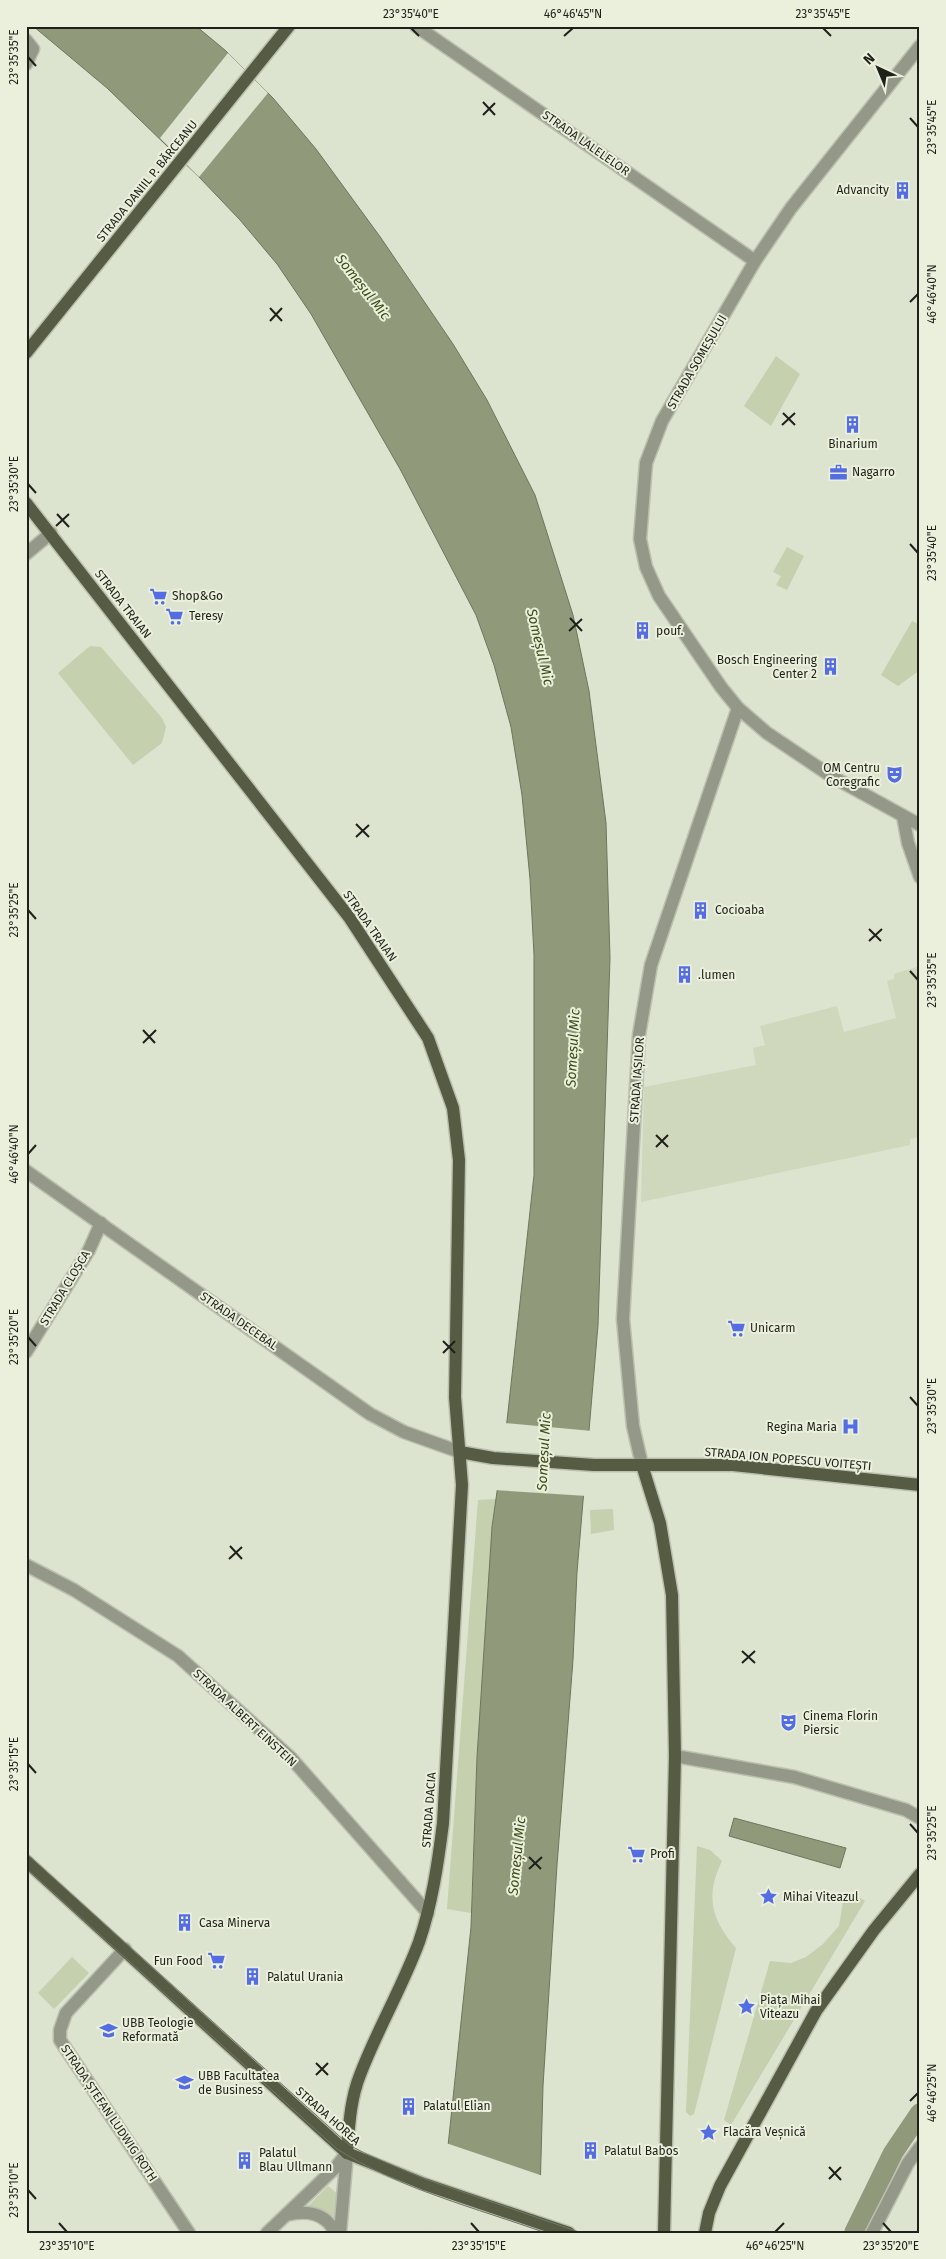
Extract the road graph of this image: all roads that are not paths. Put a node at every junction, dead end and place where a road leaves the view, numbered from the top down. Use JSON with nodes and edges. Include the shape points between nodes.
{"nodes":[{"id":1,"x":289,"y":26,"type":"edge"},
{"id":2,"x":416,"y":26,"type":"edge"},
{"id":3,"x":30,"y":44,"type":"edge"},
{"id":4,"x":920,"y":46,"type":"edge"},
{"id":5,"x":26,"y":64,"type":"edge"},
{"id":6,"x":755,"y":262,"type":"junction"},
{"id":7,"x":26,"y":353,"type":"edge"},
{"id":8,"x":26,"y":503,"type":"edge"},
{"id":9,"x":51,"y":533,"type":"junction"},
{"id":10,"x":26,"y":554,"type":"edge"},
{"id":11,"x":738,"y":708,"type":"junction"},
{"id":12,"x":903,"y":816,"type":"junction"},
{"id":13,"x":920,"y":825,"type":"edge"},
{"id":14,"x":920,"y":877,"type":"edge"},
{"id":15,"x":26,"y":1171,"type":"edge"},
{"id":16,"x":100,"y":1222,"type":"junction"},
{"id":17,"x":26,"y":1352,"type":"edge"},
{"id":18,"x":460,"y":1452,"type":"junction"},
{"id":19,"x":642,"y":1465,"type":"junction"},
{"id":20,"x":920,"y":1485,"type":"edge"},
{"id":21,"x":26,"y":1565,"type":"edge"},
{"id":22,"x":676,"y":1756,"type":"junction"},
{"id":23,"x":920,"y":1818,"type":"edge"},
{"id":24,"x":26,"y":1861,"type":"edge"},
{"id":25,"x":920,"y":1874,"type":"edge"},
{"id":26,"x":428,"y":1913,"type":"junction"},
{"id":27,"x":125,"y":1949,"type":"junction"},
{"id":28,"x":920,"y":2147,"type":"edge"},
{"id":29,"x":347,"y":2153,"type":"junction"},
{"id":30,"x":286,"y":2215,"type":"junction"},
{"id":31,"x":189,"y":2233,"type":"edge"},
{"id":32,"x":267,"y":2233,"type":"edge"},
{"id":33,"x":335,"y":2233,"type":"edge"},
{"id":34,"x":340,"y":2233,"type":"edge"},
{"id":35,"x":569,"y":2233,"type":"edge"},
{"id":36,"x":664,"y":2233,"type":"edge"},
{"id":37,"x":705,"y":2233,"type":"edge"},
{"id":38,"x":872,"y":2233,"type":"edge"}],
"edges":[{"from":1,"to":7,"type":"main road","name":"STRADA DANIIL P. BĂRCEANU"},
{"from":2,"to":6,"type":"street","name":"STRADA LALELELOR"},
{"from":3,"to":5,"type":"street"},
{"from":4,"to":6,"type":"street","name":"STRADA SOMEȘULUI","via":[[791,208]]},
{"from":6,"to":11,"type":"street","name":"STRADA SOMEȘULUI","via":[[662,421],[646,464],[641,508],[640,539],[646,567],[659,596]]},
{"from":8,"to":9,"type":"main road","name":"STRADA TRAIAN"},
{"from":9,"to":10,"type":"street"},
{"from":9,"to":18,"type":"main road","name":"STRADA TRAIAN","via":[[349,917],[428,1038],[454,1108],[459,1160],[455,1397]]},
{"from":11,"to":12,"type":"street","name":"STRADA SOMEȘULUI","via":[[767,733],[831,776]]},
{"from":11,"to":19,"type":"street","name":"STRADA IAȘILOR","via":[[651,965],[639,1035],[623,1319],[633,1426]]},
{"from":12,"to":13,"type":"street","name":"STRADA SOMEȘULUI"},
{"from":12,"to":14,"type":"street"},
{"from":15,"to":16,"type":"street","name":"STRADA DECEBAL"},
{"from":16,"to":17,"type":"street","name":"STRADA CLOȘCA","via":[[89,1250]]},
{"from":16,"to":18,"type":"street","name":"STRADA DECEBAL","via":[[370,1414],[404,1432]]},
{"from":18,"to":19,"type":"main road","name":"STRADA ION POPESCU VOITEȘTI","via":[[493,1458]]},
{"from":18,"to":26,"type":"main road","name":"STRADA DACIA","via":[[462,1485],[443,1823]]},
{"from":19,"to":20,"type":"main road","name":"STRADA ION POPESCU VOITEȘTI","via":[[733,1465]]},
{"from":19,"to":22,"type":"main road","via":[[660,1523],[672,1595]]},
{"from":21,"to":26,"type":"street","name":"STRADA ALBERT EINSTEIN","via":[[74,1590],[178,1656],[291,1758]]},
{"from":22,"to":23,"type":"street","via":[[794,1777],[906,1810]]},
{"from":22,"to":36,"type":"main road"},
{"from":24,"to":27,"type":"main road","name":"STRADA HOREA"},
{"from":25,"to":37,"type":"main road","via":[[874,1930],[816,2011],[720,2186]]},
{"from":26,"to":29,"type":"main road","name":"STRADA DACIA","via":[[407,1972],[359,2076],[349,2118]]},
{"from":27,"to":29,"type":"main road","name":"STRADA HOREA"},
{"from":27,"to":31,"type":"street","name":"STRADA ȘTEFAN LUDWIG ROTH","via":[[66,2013],[60,2040]]},
{"from":28,"to":38,"type":"street","via":[[908,2163]]},
{"from":29,"to":30,"type":"street"},
{"from":29,"to":34,"type":"street"},
{"from":29,"to":35,"type":"main road","name":"STRADA HOREA","via":[[424,2184]]},
{"from":30,"to":32,"type":"street"},
{"from":30,"to":33,"type":"street","via":[[296,2212],[317,2214]]}]}
